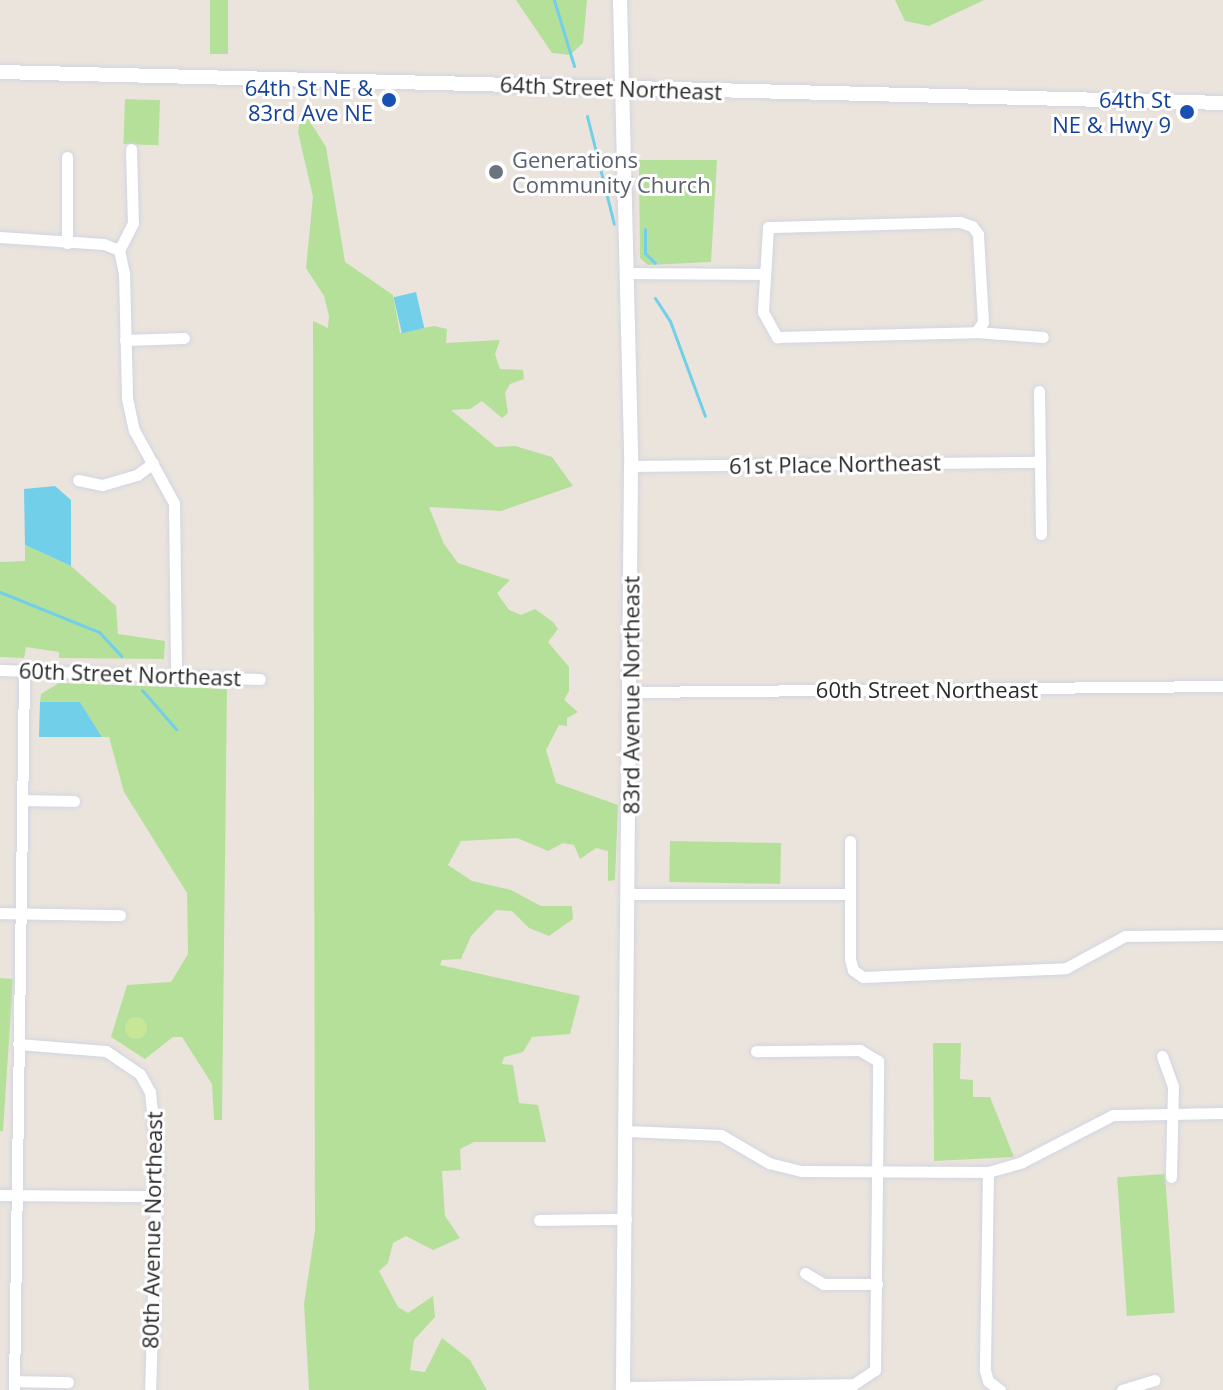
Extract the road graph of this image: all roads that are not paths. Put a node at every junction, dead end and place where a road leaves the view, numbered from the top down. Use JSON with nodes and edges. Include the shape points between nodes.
{"nodes":[{"id":1,"x":620,"y":0,"type":"edge"},
{"id":2,"x":0,"y":72,"type":"edge"},
{"id":3,"x":622,"y":89,"type":"junction"},
{"id":4,"x":1223,"y":103,"type":"edge"},
{"id":5,"x":131,"y":149,"type":"dead end"},
{"id":6,"x":67,"y":157,"type":"dead end"},
{"id":7,"x":0,"y":237,"type":"edge"},
{"id":8,"x":67,"y":243,"type":"junction"},
{"id":9,"x":119,"y":250,"type":"junction"},
{"id":10,"x":627,"y":273,"type":"junction"},
{"id":11,"x":763,"y":274,"type":"junction"},
{"id":12,"x":976,"y":332,"type":"junction"},
{"id":13,"x":1043,"y":337,"type":"dead end"},
{"id":14,"x":184,"y":338,"type":"dead end"},
{"id":15,"x":125,"y":340,"type":"junction"},
{"id":16,"x":1039,"y":391,"type":"dead end"},
{"id":17,"x":1039,"y":462,"type":"junction"},
{"id":18,"x":153,"y":463,"type":"junction"},
{"id":19,"x":631,"y":466,"type":"junction"},
{"id":20,"x":78,"y":480,"type":"dead end"},
{"id":21,"x":1041,"y":534,"type":"dead end"},
{"id":22,"x":0,"y":670,"type":"edge"},
{"id":23,"x":24,"y":671,"type":"junction"},
{"id":24,"x":176,"y":677,"type":"junction"},
{"id":25,"x":260,"y":679,"type":"dead end"},
{"id":26,"x":1223,"y":686,"type":"edge"},
{"id":27,"x":631,"y":692,"type":"junction"},
{"id":28,"x":23,"y":800,"type":"junction"},
{"id":29,"x":74,"y":801,"type":"dead end"},
{"id":30,"x":850,"y":841,"type":"dead end"},
{"id":31,"x":631,"y":894,"type":"junction"},
{"id":32,"x":850,"y":894,"type":"junction"},
{"id":33,"x":0,"y":913,"type":"edge"},
{"id":34,"x":21,"y":913,"type":"junction"},
{"id":35,"x":120,"y":915,"type":"dead end"},
{"id":36,"x":1223,"y":935,"type":"edge"},
{"id":37,"x":18,"y":1044,"type":"junction"},
{"id":38,"x":756,"y":1051,"type":"dead end"},
{"id":39,"x":1162,"y":1056,"type":"dead end"},
{"id":40,"x":1172,"y":1113,"type":"junction"},
{"id":41,"x":1223,"y":1113,"type":"edge"},
{"id":42,"x":627,"y":1131,"type":"junction"},
{"id":43,"x":879,"y":1172,"type":"junction"},
{"id":44,"x":988,"y":1172,"type":"junction"},
{"id":45,"x":1171,"y":1177,"type":"dead end"},
{"id":46,"x":0,"y":1195,"type":"edge"},
{"id":47,"x":17,"y":1196,"type":"junction"},
{"id":48,"x":156,"y":1196,"type":"junction"},
{"id":49,"x":626,"y":1219,"type":"junction"},
{"id":50,"x":539,"y":1220,"type":"dead end"},
{"id":51,"x":805,"y":1273,"type":"dead end"},
{"id":52,"x":877,"y":1284,"type":"junction"},
{"id":53,"x":1155,"y":1380,"type":"dead end"},
{"id":54,"x":68,"y":1382,"type":"dead end"},
{"id":55,"x":14,"y":1386,"type":"edge"},
{"id":56,"x":623,"y":1388,"type":"edge"},
{"id":57,"x":996,"y":1388,"type":"edge"},
{"id":58,"x":150,"y":1390,"type":"edge"},
{"id":59,"x":1122,"y":1390,"type":"edge"}],
"edges":[{"from":1,"to":3,"type":"street","name":"83rd Avenue Northeast"},
{"from":2,"to":3,"type":"street","name":"64th Street Northeast"},
{"from":3,"to":4,"type":"street","name":"64th Street Northeast"},
{"from":3,"to":10,"type":"street","name":"83rd Avenue Northeast"},
{"from":5,"to":9,"type":"street","via":[[133,223]]},
{"from":6,"to":8,"type":"street"},
{"from":7,"to":8,"type":"street"},
{"from":8,"to":9,"type":"street"},
{"from":9,"to":15,"type":"street"},
{"from":10,"to":11,"type":"street"},
{"from":10,"to":19,"type":"street","name":"83rd Avenue Northeast"},
{"from":11,"to":12,"type":"street","via":[[766,325],[777,337]]},
{"from":11,"to":12,"type":"street","via":[[768,227],[960,222],[978,234],[983,322]]},
{"from":12,"to":13,"type":"street"},
{"from":14,"to":15,"type":"street"},
{"from":15,"to":18,"type":"street","via":[[130,417]]},
{"from":16,"to":17,"type":"street"},
{"from":17,"to":19,"type":"street","name":"61st Place Northeast"},
{"from":17,"to":21,"type":"street"},
{"from":18,"to":20,"type":"street","via":[[137,475],[102,485]]},
{"from":18,"to":24,"type":"street","via":[[172,496],[177,520]]},
{"from":19,"to":27,"type":"street","name":"83rd Avenue Northeast"},
{"from":22,"to":23,"type":"street","name":"60th Street Northeast"},
{"from":23,"to":24,"type":"street","name":"60th Street Northeast"},
{"from":23,"to":28,"type":"street"},
{"from":24,"to":25,"type":"street","name":"60th Street Northeast"},
{"from":26,"to":27,"type":"street","name":"60th Street Northeast"},
{"from":27,"to":31,"type":"street","name":"83rd Avenue Northeast"},
{"from":28,"to":29,"type":"street"},
{"from":28,"to":34,"type":"street"},
{"from":30,"to":32,"type":"street"},
{"from":31,"to":32,"type":"street"},
{"from":31,"to":42,"type":"street","name":"83rd Avenue Northeast"},
{"from":32,"to":36,"type":"street","via":[[850,959],[857,974],[932,977],[1066,968],[1125,936]]},
{"from":33,"to":34,"type":"street"},
{"from":34,"to":35,"type":"street"},
{"from":34,"to":37,"type":"street"},
{"from":37,"to":47,"type":"street"},
{"from":37,"to":48,"type":"street","name":"80th Avenue Northeast","via":[[94,1047],[140,1074],[156,1112]]},
{"from":38,"to":43,"type":"street","via":[[860,1050],[874,1057],[880,1073]]},
{"from":39,"to":40,"type":"street","via":[[1173,1086]]},
{"from":40,"to":41,"type":"street"},
{"from":40,"to":44,"type":"street","via":[[1113,1115],[1022,1162]]},
{"from":40,"to":45,"type":"street"},
{"from":42,"to":43,"type":"street","via":[[721,1135],[789,1170]]},
{"from":42,"to":49,"type":"street","name":"83rd Avenue Northeast"},
{"from":43,"to":44,"type":"street"},
{"from":43,"to":52,"type":"street"},
{"from":44,"to":57,"type":"street","via":[[985,1370]]},
{"from":46,"to":47,"type":"street"},
{"from":47,"to":48,"type":"street"},
{"from":47,"to":55,"type":"street"},
{"from":48,"to":58,"type":"street","name":"80th Avenue Northeast"},
{"from":49,"to":50,"type":"street"},
{"from":49,"to":56,"type":"street","name":"83rd Avenue Northeast"},
{"from":51,"to":52,"type":"street","via":[[823,1284]]},
{"from":52,"to":56,"type":"street","via":[[877,1362],[861,1383]]},
{"from":53,"to":59,"type":"street"},
{"from":54,"to":55,"type":"street"}]}
